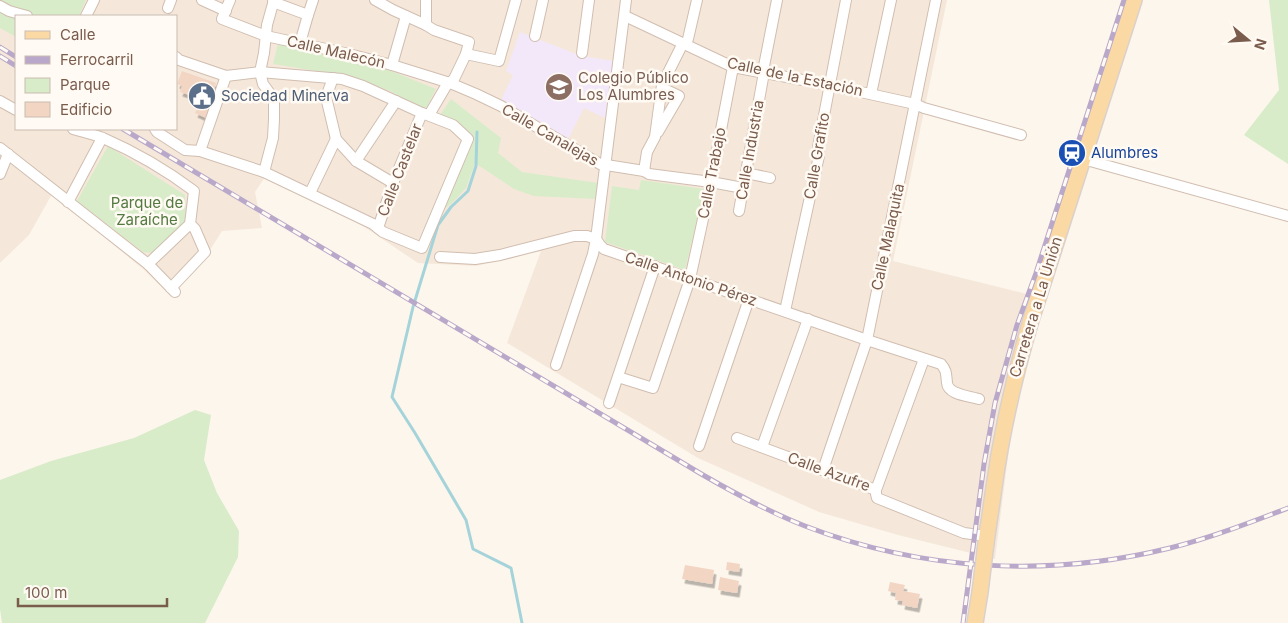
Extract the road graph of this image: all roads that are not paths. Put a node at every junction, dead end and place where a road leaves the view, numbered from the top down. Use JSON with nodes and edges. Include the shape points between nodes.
{"nodes":[{"id":1,"x":94,"y":0,"type":"edge"},
{"id":2,"x":202,"y":0,"type":"edge"},
{"id":3,"x":230,"y":0,"type":"edge"},
{"id":4,"x":313,"y":0,"type":"edge"},
{"id":5,"x":375,"y":0,"type":"edge"},
{"id":6,"x":426,"y":0,"type":"edge"},
{"id":7,"x":516,"y":0,"type":"edge"},
{"id":8,"x":543,"y":0,"type":"edge"},
{"id":9,"x":589,"y":0,"type":"edge"},
{"id":10,"x":626,"y":0,"type":"edge"},
{"id":11,"x":697,"y":0,"type":"edge"},
{"id":12,"x":777,"y":0,"type":"edge"},
{"id":13,"x":846,"y":0,"type":"edge"},
{"id":14,"x":891,"y":0,"type":"edge"},
{"id":15,"x":936,"y":0,"type":"edge"},
{"id":16,"x":1134,"y":0,"type":"edge"},
{"id":17,"x":274,"y":1,"type":"edge"},
{"id":18,"x":0,"y":6,"type":"edge"},
{"id":19,"x":23,"y":15,"type":"edge"},
{"id":20,"x":86,"y":15,"type":"edge"},
{"id":21,"x":224,"y":15,"type":"junction"},
{"id":22,"x":308,"y":15,"type":"junction"},
{"id":23,"x":406,"y":16,"type":"junction"},
{"id":24,"x":625,"y":16,"type":"junction"},
{"id":25,"x":426,"y":25,"type":"junction"},
{"id":26,"x":266,"y":36,"type":"junction"},
{"id":27,"x":536,"y":36,"type":"dead end"},
{"id":28,"x":300,"y":43,"type":"junction"},
{"id":29,"x":685,"y":44,"type":"junction"},
{"id":30,"x":466,"y":54,"type":"junction"},
{"id":31,"x":582,"y":54,"type":"dead end"},
{"id":32,"x":178,"y":62,"type":"edge"},
{"id":33,"x":392,"y":65,"type":"junction"},
{"id":34,"x":732,"y":67,"type":"junction"},
{"id":35,"x":260,"y":72,"type":"junction"},
{"id":36,"x":763,"y":72,"type":"junction"},
{"id":37,"x":226,"y":76,"type":"junction"},
{"id":38,"x":333,"y":78,"type":"junction"},
{"id":39,"x":450,"y":83,"type":"junction"},
{"id":40,"x":829,"y":85,"type":"junction"},
{"id":41,"x":662,"y":88,"type":"junction"},
{"id":42,"x":871,"y":94,"type":"junction"},
{"id":43,"x":396,"y":100,"type":"junction"},
{"id":44,"x":0,"y":101,"type":"edge"},
{"id":45,"x":915,"y":104,"type":"junction"},
{"id":46,"x":15,"y":108,"type":"edge"},
{"id":47,"x":426,"y":114,"type":"junction"},
{"id":48,"x":76,"y":130,"type":"edge"},
{"id":49,"x":156,"y":130,"type":"edge"},
{"id":50,"x":1021,"y":135,"type":"dead end"},
{"id":51,"x":655,"y":137,"type":"junction"},
{"id":52,"x":102,"y":138,"type":"junction"},
{"id":53,"x":336,"y":139,"type":"junction"},
{"id":54,"x":200,"y":150,"type":"junction"},
{"id":55,"x":4,"y":151,"type":"edge"},
{"id":56,"x":1083,"y":159,"type":"junction"},
{"id":57,"x":356,"y":161,"type":"junction"},
{"id":58,"x":606,"y":166,"type":"junction"},
{"id":59,"x":644,"y":171,"type":"junction"},
{"id":60,"x":264,"y":172,"type":"junction"},
{"id":61,"x":746,"y":173,"type":"junction"},
{"id":62,"x":0,"y":174,"type":"edge"},
{"id":63,"x":770,"y":178,"type":"dead end"},
{"id":64,"x":710,"y":182,"type":"junction"},
{"id":65,"x":393,"y":183,"type":"junction"},
{"id":66,"x":743,"y":188,"type":"junction"},
{"id":67,"x":310,"y":193,"type":"junction"},
{"id":68,"x":68,"y":202,"type":"junction"},
{"id":69,"x":739,"y":210,"type":"dead end"},
{"id":70,"x":1288,"y":216,"type":"edge"},
{"id":71,"x":190,"y":224,"type":"junction"},
{"id":72,"x":378,"y":228,"type":"junction"},
{"id":73,"x":596,"y":239,"type":"junction"},
{"id":74,"x":440,"y":257,"type":"dead end"},
{"id":75,"x":148,"y":264,"type":"junction"},
{"id":76,"x":655,"y":266,"type":"junction"},
{"id":77,"x":690,"y":278,"type":"junction"},
{"id":78,"x":749,"y":299,"type":"junction"},
{"id":79,"x":784,"y":311,"type":"junction"},
{"id":80,"x":808,"y":319,"type":"junction"},
{"id":81,"x":867,"y":340,"type":"junction"},
{"id":82,"x":924,"y":359,"type":"junction"},
{"id":83,"x":556,"y":366,"type":"dead end"},
{"id":84,"x":618,"y":377,"type":"junction"},
{"id":85,"x":979,"y":399,"type":"dead end"},
{"id":86,"x":609,"y":403,"type":"dead end"},
{"id":87,"x":737,"y":438,"type":"dead end"},
{"id":88,"x":699,"y":446,"type":"dead end"},
{"id":89,"x":762,"y":447,"type":"junction"},
{"id":90,"x":822,"y":470,"type":"junction"},
{"id":91,"x":876,"y":490,"type":"junction"},
{"id":92,"x":986,"y":540,"type":"junction"},
{"id":93,"x":975,"y":623,"type":"edge"}],
"edges":[{"from":1,"to":20,"type":"street"},
{"from":2,"to":21,"type":"street","name":"Calle Malecón"},
{"from":3,"to":21,"type":"street"},
{"from":4,"to":22,"type":"street"},
{"from":5,"to":23,"type":"street"},
{"from":6,"to":25,"type":"street"},
{"from":7,"to":30,"type":"street","via":[[499,60]]},
{"from":8,"to":27,"type":"street"},
{"from":9,"to":31,"type":"street"},
{"from":10,"to":24,"type":"street"},
{"from":11,"to":29,"type":"street"},
{"from":12,"to":36,"type":"street","name":"Calle Industria"},
{"from":13,"to":40,"type":"street","name":"Calle Grafito"},
{"from":14,"to":42,"type":"street"},
{"from":15,"to":45,"type":"street","name":"Calle Malaquita"},
{"from":16,"to":56,"type":"main road","name":"Carretera a La Unión"},
{"from":17,"to":22,"type":"street"},
{"from":17,"to":26,"type":"street"},
{"from":18,"to":19,"type":"street"},
{"from":21,"to":26,"type":"street","name":"Calle Malecón"},
{"from":22,"to":28,"type":"street"},
{"from":23,"to":25,"type":"street"},
{"from":23,"to":33,"type":"street"},
{"from":24,"to":29,"type":"street","name":"Calle de la Estación"},
{"from":24,"to":58,"type":"street"},
{"from":25,"to":30,"type":"street","via":[[469,42]]},
{"from":26,"to":28,"type":"street","name":"Calle Malecón"},
{"from":26,"to":35,"type":"street"},
{"from":28,"to":33,"type":"street","name":"Calle Malecón"},
{"from":29,"to":34,"type":"street","name":"Calle de la Estación"},
{"from":29,"to":41,"type":"street"},
{"from":30,"to":39,"type":"street","name":"Calle Castelar"},
{"from":32,"to":37,"type":"street","name":"Calle Malecón"},
{"from":33,"to":39,"type":"street","name":"Calle Malecón"},
{"from":34,"to":36,"type":"street","name":"Calle de la Estación"},
{"from":34,"to":64,"type":"street","name":"Calle Trabajo"},
{"from":35,"to":37,"type":"street","name":"Calle Malecón"},
{"from":35,"to":38,"type":"street","name":"Calle Malecón"},
{"from":35,"to":60,"type":"street","via":[[262,84],[274,99],[273,138]]},
{"from":36,"to":40,"type":"street","name":"Calle de la Estación"},
{"from":36,"to":61,"type":"street","name":"Calle Industria"},
{"from":37,"to":54,"type":"street"},
{"from":38,"to":43,"type":"street","name":"Calle Malecón"},
{"from":38,"to":53,"type":"street","via":[[326,97]]},
{"from":39,"to":47,"type":"street","name":"Calle Castelar"},
{"from":39,"to":58,"type":"street","name":"Calle Canalejas","via":[[501,106]]},
{"from":40,"to":42,"type":"street","name":"Calle de la Estación"},
{"from":40,"to":79,"type":"street","name":"Calle Grafito","via":[[819,156]]},
{"from":41,"to":51,"type":"street"},
{"from":41,"to":51,"type":"street","via":[[679,96]]},
{"from":42,"to":45,"type":"street","name":"Calle de la Estación"},
{"from":43,"to":47,"type":"street","name":"Calle Malecón"},
{"from":43,"to":57,"type":"street"},
{"from":44,"to":46,"type":"street"},
{"from":45,"to":50,"type":"street","name":"Calle de la Estación"},
{"from":45,"to":81,"type":"street","name":"Calle Malaquita"},
{"from":47,"to":65,"type":"street","name":"Calle Castelar"},
{"from":47,"to":72,"type":"street","name":"Calle Malecón","via":[[453,125],[468,140],[422,248]]},
{"from":48,"to":52,"type":"street"},
{"from":49,"to":54,"type":"street","via":[[186,150]]},
{"from":51,"to":59,"type":"street","via":[[647,152]]},
{"from":52,"to":68,"type":"street"},
{"from":52,"to":71,"type":"street","via":[[150,162],[194,191]]},
{"from":53,"to":57,"type":"street"},
{"from":53,"to":67,"type":"street"},
{"from":54,"to":60,"type":"street"},
{"from":55,"to":62,"type":"street"},
{"from":55,"to":68,"type":"street"},
{"from":56,"to":70,"type":"street","via":[[1278,210]]},
{"from":56,"to":92,"type":"main road","name":"Carretera a La Unión","via":[[1018,362],[999,450]]},
{"from":57,"to":65,"type":"street"},
{"from":58,"to":59,"type":"street","name":"Calle Canalejas"},
{"from":58,"to":73,"type":"street"},
{"from":59,"to":64,"type":"street","name":"Calle Canalejas"},
{"from":60,"to":67,"type":"street"},
{"from":61,"to":63,"type":"street"},
{"from":61,"to":66,"type":"street","name":"Calle Industria"},
{"from":64,"to":66,"type":"street","name":"Calle Canalejas"},
{"from":64,"to":77,"type":"street","name":"Calle Trabajo"},
{"from":65,"to":72,"type":"street","name":"Calle Castelar"},
{"from":66,"to":69,"type":"street","name":"Calle Industria"},
{"from":67,"to":72,"type":"street"},
{"from":68,"to":75,"type":"street"},
{"from":71,"to":75,"type":"street"},
{"from":71,"to":75,"type":"street","via":[[205,252],[173,290]]},
{"from":73,"to":74,"type":"street","name":"Calle Antonio Pérez","via":[[574,236],[475,260]]},
{"from":73,"to":76,"type":"street","name":"Calle Antonio Pérez","via":[[604,249]]},
{"from":73,"to":83,"type":"street","via":[[594,254]]},
{"from":76,"to":77,"type":"street","name":"Calle Antonio Pérez"},
{"from":76,"to":84,"type":"street"},
{"from":77,"to":78,"type":"street","name":"Calle Antonio Pérez"},
{"from":77,"to":84,"type":"street","name":"Calle Trabajo","via":[[653,388]]},
{"from":78,"to":79,"type":"street","name":"Calle Antonio Pérez"},
{"from":78,"to":88,"type":"street"},
{"from":79,"to":80,"type":"street","name":"Calle Antonio Pérez"},
{"from":80,"to":81,"type":"street","name":"Calle Antonio Pérez"},
{"from":80,"to":89,"type":"street"},
{"from":81,"to":82,"type":"street","name":"Calle Antonio Pérez"},
{"from":81,"to":90,"type":"street","name":"Calle Malaquita"},
{"from":82,"to":85,"type":"street","name":"Calle Antonio Pérez","via":[[946,369],[947,384],[954,392]]},
{"from":82,"to":91,"type":"street","name":"Calle Azufre"},
{"from":84,"to":86,"type":"street"},
{"from":87,"to":89,"type":"street","name":"Calle Azufre"},
{"from":89,"to":90,"type":"street","name":"Calle Azufre"},
{"from":90,"to":91,"type":"street","name":"Calle Azufre"},
{"from":91,"to":92,"type":"street","via":[[880,500]]},
{"from":92,"to":93,"type":"main road","name":"Carretera a La Unión","bridge":true}]}
